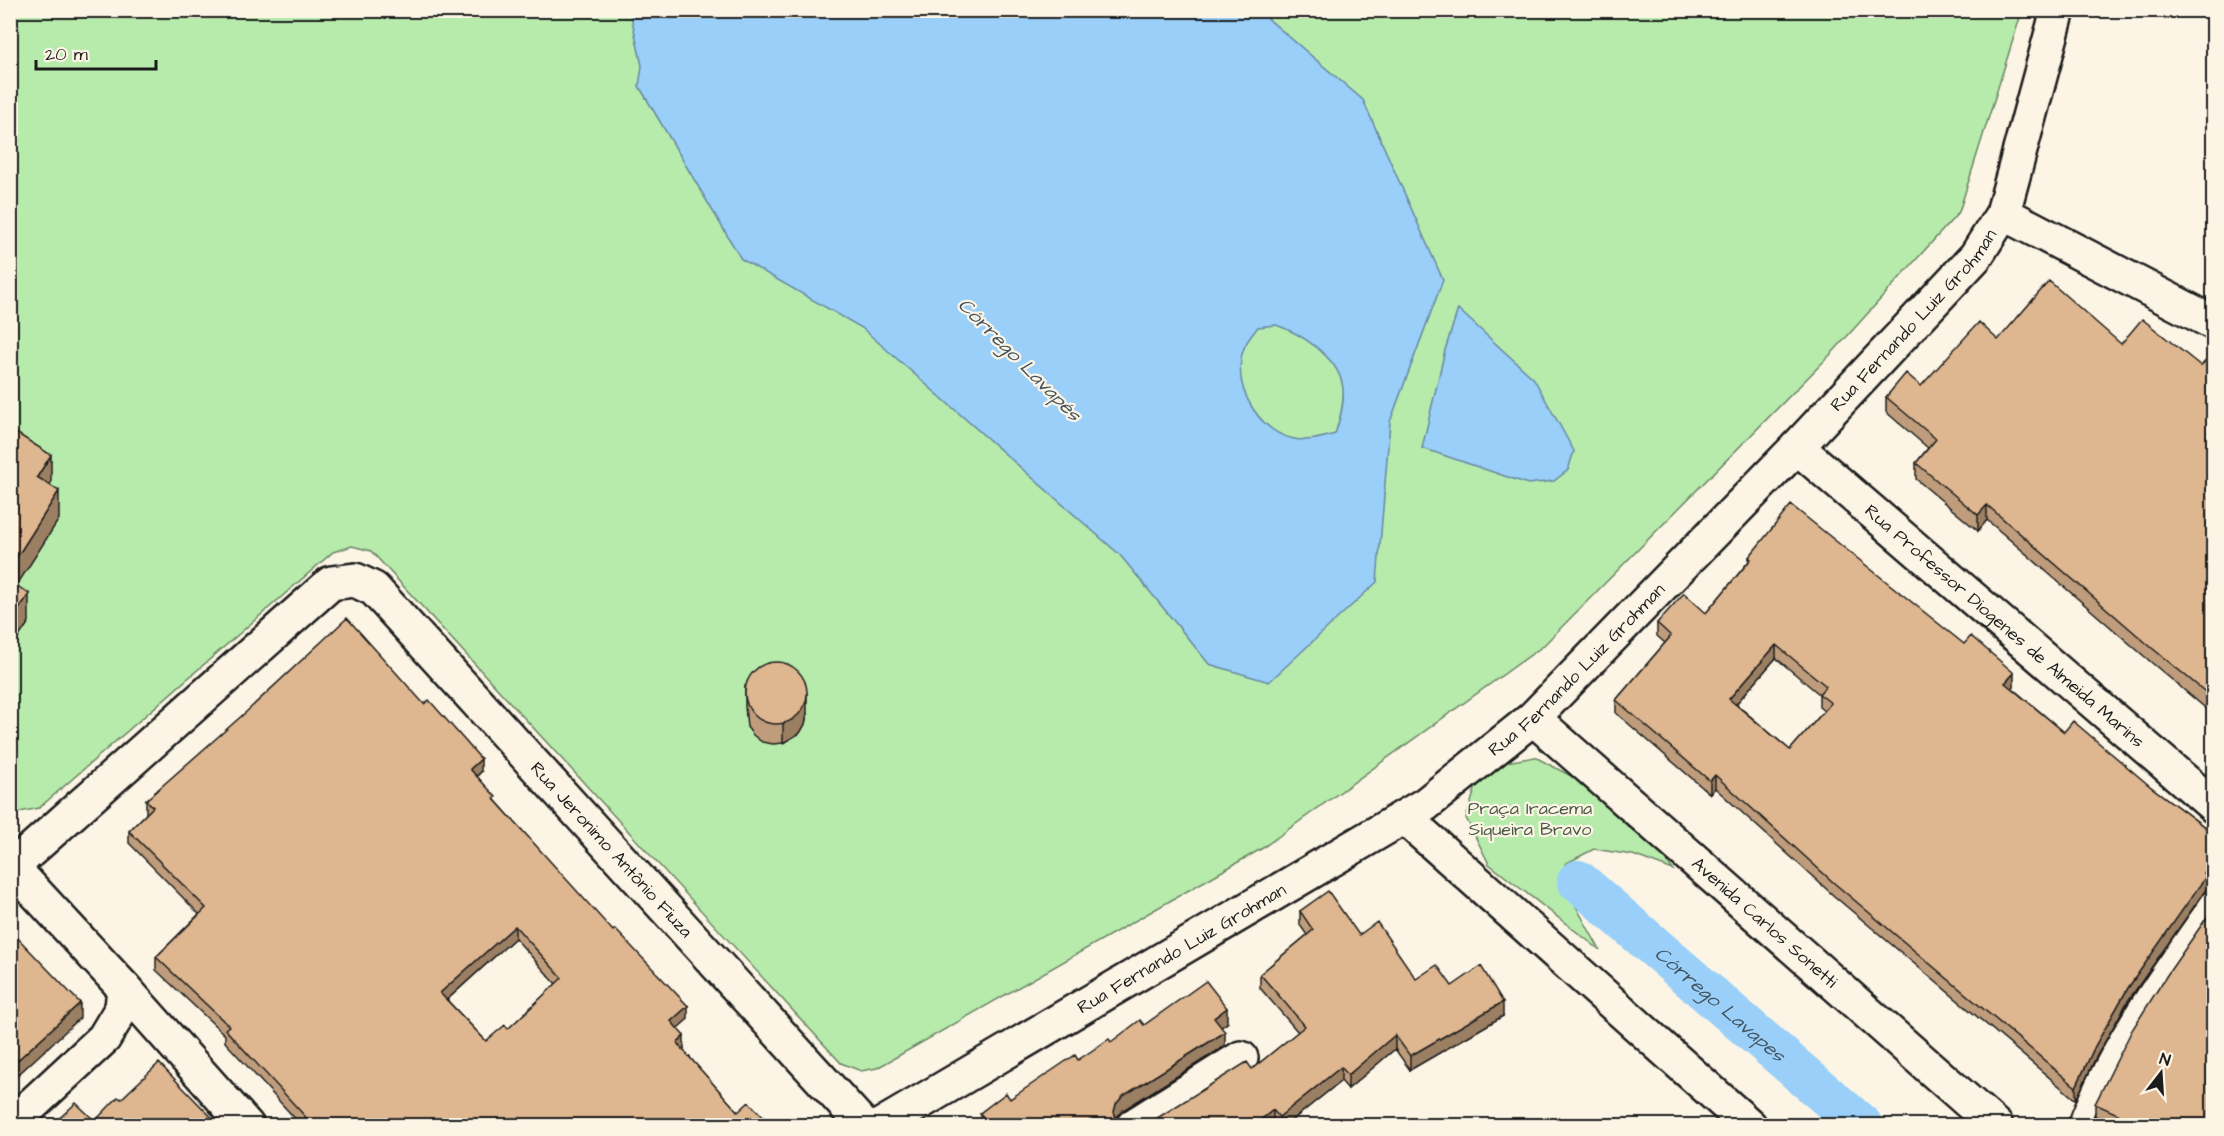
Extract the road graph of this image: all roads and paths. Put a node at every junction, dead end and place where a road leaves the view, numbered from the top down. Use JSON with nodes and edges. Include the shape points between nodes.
{"nodes":[{"id":1,"x":2058,"y":10,"type":"edge"},
{"id":2,"x":2003,"y":213,"type":"junction"},
{"id":3,"x":2214,"y":323,"type":"edge"},
{"id":4,"x":1797,"y":447,"type":"junction"},
{"id":5,"x":1533,"y":718,"type":"junction"},
{"id":6,"x":2214,"y":807,"type":"edge"},
{"id":7,"x":1415,"y":811,"type":"junction"},
{"id":8,"x":11,"y":866,"type":"edge"},
{"id":9,"x":2214,"y":898,"type":"edge"},
{"id":10,"x":124,"y":988,"type":"junction"},
{"id":11,"x":1241,"y":1058,"type":"dead end"},
{"id":12,"x":10,"y":1125,"type":"edge"},
{"id":13,"x":247,"y":1125,"type":"edge"},
{"id":14,"x":864,"y":1125,"type":"edge"},
{"id":15,"x":880,"y":1125,"type":"edge"},
{"id":16,"x":1133,"y":1125,"type":"edge"},
{"id":17,"x":1750,"y":1125,"type":"edge"},
{"id":18,"x":1996,"y":1125,"type":"edge"},
{"id":19,"x":2078,"y":1125,"type":"edge"}],
"edges":[{"from":1,"to":2,"type":"street","name":"Rua Fernando Luiz Grohman"},
{"from":2,"to":3,"type":"street"},
{"from":2,"to":4,"type":"street","name":"Rua Fernando Luiz Grohman","via":[[1976,256]]},
{"from":4,"to":5,"type":"street","name":"Rua Fernando Luiz Grohman"},
{"from":4,"to":6,"type":"street","name":"Rua Professor Diogenes de Almeida Marins"},
{"from":5,"to":7,"type":"street","name":"Rua Fernando Luiz Grohman"},
{"from":5,"to":18,"type":"street","name":"Avenida Carlos Sonetti"},
{"from":7,"to":15,"type":"street","name":"Rua Fernando Luiz Grohman"},
{"from":7,"to":17,"type":"street"},
{"from":8,"to":10,"type":"street"},
{"from":8,"to":14,"type":"street","name":"Rua Jeronimo Antônio Fiuza","via":[[331,583],[355,580],[374,589]]},
{"from":9,"to":19,"type":"lane","via":[[2134,1012],[2093,1087]]},
{"from":10,"to":12,"type":"street","via":[[122,1008],[104,1038]]},
{"from":10,"to":13,"type":"street"},
{"from":11,"to":16,"type":"street"}]}
